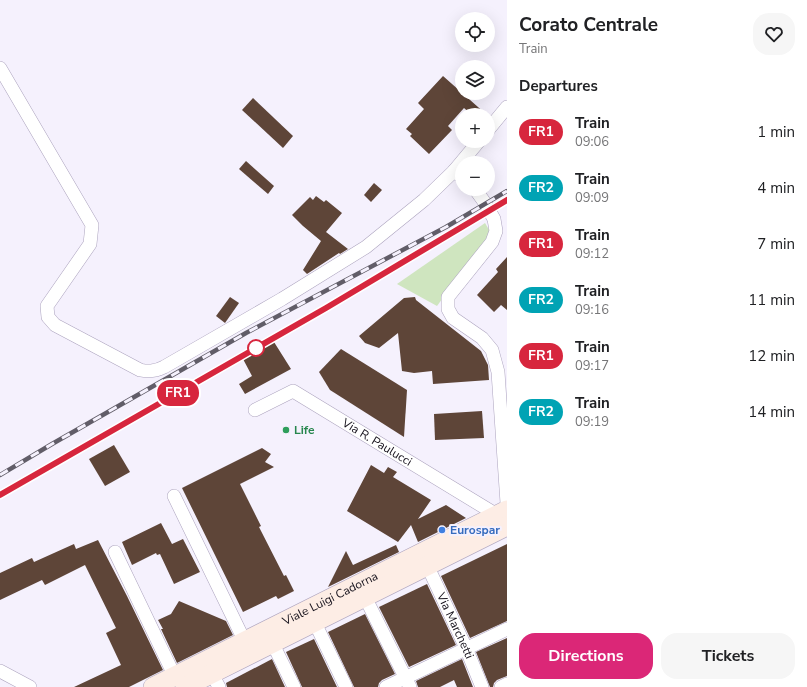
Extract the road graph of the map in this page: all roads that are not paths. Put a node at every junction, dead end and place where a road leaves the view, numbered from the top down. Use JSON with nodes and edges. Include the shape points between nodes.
{"nodes":[{"id":1,"x":0,"y":68,"type":"edge"},
{"id":2,"x":507,"y":107,"type":"edge"},
{"id":3,"x":495,"y":122,"type":"edge"},
{"id":4,"x":455,"y":176,"type":"edge"},
{"id":5,"x":480,"y":196,"type":"edge"},
{"id":6,"x":255,"y":410,"type":"dead end"},
{"id":7,"x":505,"y":429,"type":"edge"},
{"id":8,"x":174,"y":496,"type":"dead end"},
{"id":9,"x":505,"y":514,"type":"edge"},
{"id":10,"x":115,"y":552,"type":"dead end"},
{"id":11,"x":428,"y":565,"type":"junction"},
{"id":12,"x":365,"y":597,"type":"junction"},
{"id":13,"x":315,"y":623,"type":"junction"},
{"id":14,"x":507,"y":628,"type":"edge"},
{"id":15,"x":270,"y":637,"type":"junction"},
{"id":16,"x":245,"y":642,"type":"junction"},
{"id":17,"x":466,"y":648,"type":"junction"},
{"id":18,"x":0,"y":671,"type":"edge"},
{"id":19,"x":216,"y":680,"type":"edge"},
{"id":20,"x":180,"y":682,"type":"edge"},
{"id":21,"x":408,"y":682,"type":"edge"},
{"id":22,"x":507,"y":684,"type":"edge"},
{"id":23,"x":30,"y":687,"type":"edge"},
{"id":24,"x":154,"y":687,"type":"edge"},
{"id":25,"x":294,"y":687,"type":"edge"},
{"id":26,"x":346,"y":687,"type":"edge"},
{"id":27,"x":386,"y":687,"type":"edge"},
{"id":28,"x":482,"y":687,"type":"edge"},
{"id":29,"x":501,"y":687,"type":"edge"}],
"edges":[{"from":1,"to":4,"type":"street","via":[[92,225],[90,244],[47,306],[48,317],[56,325],[148,372],[164,368],[366,246]]},
{"from":2,"to":3,"type":"street"},
{"from":5,"to":7,"type":"street","via":[[494,219],[496,231],[492,242],[448,297],[448,309],[453,318],[482,338],[492,350],[498,372]]},
{"from":6,"to":9,"type":"street","name":"Via R. Paulucci","via":[[293,391]]},
{"from":7,"to":9,"type":"street"},
{"from":8,"to":16,"type":"street"},
{"from":9,"to":11,"type":"main road","name":"Viale Luigi Cadorna"},
{"from":9,"to":15,"type":"main road","name":"Viale Luigi Cadorna"},
{"from":10,"to":20,"type":"street"},
{"from":11,"to":12,"type":"main road","name":"Viale Luigi Cadorna"},
{"from":11,"to":17,"type":"street","name":"Via Marchetti"},
{"from":12,"to":13,"type":"main road","name":"Viale Luigi Cadorna"},
{"from":12,"to":21,"type":"street"},
{"from":13,"to":15,"type":"main road","name":"Viale Luigi Cadorna"},
{"from":13,"to":26,"type":"street"},
{"from":14,"to":17,"type":"street"},
{"from":15,"to":16,"type":"main road","name":"Viale Luigi Cadorna"},
{"from":15,"to":19,"type":"main road","name":"Viale Luigi Cadorna"},
{"from":15,"to":25,"type":"street"},
{"from":16,"to":20,"type":"main road","name":"Viale Luigi Cadorna"},
{"from":17,"to":21,"type":"street"},
{"from":17,"to":28,"type":"street","name":"Via Marchetti"},
{"from":18,"to":23,"type":"street"},
{"from":19,"to":20,"type":"main road","name":"Viale Luigi Cadorna"},
{"from":20,"to":24,"type":"main road","name":"Viale Luigi Cadorna"},
{"from":21,"to":27,"type":"street"},
{"from":22,"to":29,"type":"street"}]}
